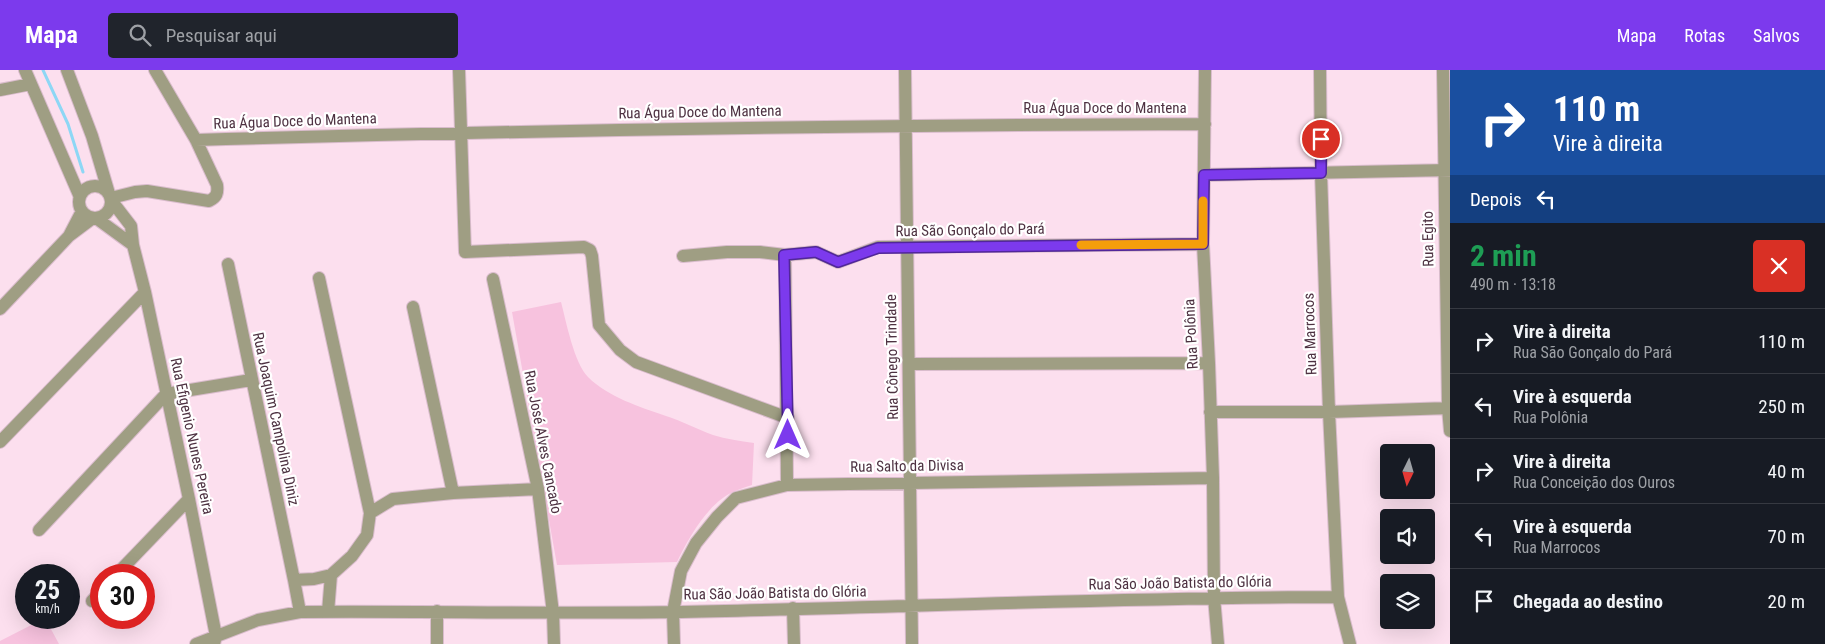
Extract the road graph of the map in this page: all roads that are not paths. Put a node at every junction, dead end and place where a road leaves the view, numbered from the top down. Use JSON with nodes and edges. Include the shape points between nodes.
{"nodes":[{"id":1,"x":25,"y":70,"type":"edge"},
{"id":2,"x":67,"y":70,"type":"edge"},
{"id":3,"x":155,"y":70,"type":"edge"},
{"id":4,"x":459,"y":70,"type":"edge"},
{"id":5,"x":905,"y":70,"type":"edge"},
{"id":6,"x":1205,"y":70,"type":"edge"},
{"id":7,"x":1320,"y":70,"type":"edge"},
{"id":8,"x":1443,"y":70,"type":"edge"},
{"id":9,"x":31,"y":84,"type":"junction"},
{"id":10,"x":0,"y":90,"type":"edge"},
{"id":11,"x":1205,"y":124,"type":"junction"},
{"id":12,"x":906,"y":125,"type":"junction"},
{"id":13,"x":461,"y":132,"type":"junction"},
{"id":14,"x":196,"y":140,"type":"junction"},
{"id":15,"x":1447,"y":170,"type":"edge"},
{"id":16,"x":1321,"y":173,"type":"junction"},
{"id":17,"x":1204,"y":175,"type":"junction"},
{"id":18,"x":80,"y":197,"type":"junction"},
{"id":19,"x":111,"y":198,"type":"junction"},
{"id":20,"x":82,"y":211,"type":"junction"},
{"id":21,"x":95,"y":218,"type":"junction"},
{"id":22,"x":69,"y":236,"type":"junction"},
{"id":23,"x":1203,"y":244,"type":"junction"},
{"id":24,"x":133,"y":245,"type":"junction"},
{"id":25,"x":907,"y":246,"type":"junction"},
{"id":26,"x":784,"y":255,"type":"junction"},
{"id":27,"x":682,"y":256,"type":"dead end"},
{"id":28,"x":228,"y":264,"type":"dead end"},
{"id":29,"x":319,"y":278,"type":"dead end"},
{"id":30,"x":493,"y":279,"type":"dead end"},
{"id":31,"x":145,"y":292,"type":"junction"},
{"id":32,"x":1,"y":306,"type":"edge"},
{"id":33,"x":413,"y":307,"type":"dead end"},
{"id":34,"x":1209,"y":363,"type":"junction"},
{"id":35,"x":909,"y":364,"type":"junction"},
{"id":36,"x":251,"y":380,"type":"junction"},
{"id":37,"x":166,"y":394,"type":"junction"},
{"id":38,"x":1449,"y":408,"type":"edge"},
{"id":39,"x":1210,"y":412,"type":"junction"},
{"id":40,"x":1329,"y":412,"type":"junction"},
{"id":41,"x":788,"y":418,"type":"junction"},
{"id":42,"x":1450,"y":430,"type":"edge"},
{"id":43,"x":0,"y":442,"type":"edge"},
{"id":44,"x":1213,"y":478,"type":"junction"},
{"id":45,"x":910,"y":482,"type":"junction"},
{"id":46,"x":787,"y":485,"type":"junction"},
{"id":47,"x":538,"y":489,"type":"junction"},
{"id":48,"x":453,"y":494,"type":"junction"},
{"id":49,"x":189,"y":499,"type":"junction"},
{"id":50,"x":370,"y":513,"type":"junction"},
{"id":51,"x":39,"y":530,"type":"dead end"},
{"id":52,"x":127,"y":564,"type":"edge"},
{"id":53,"x":331,"y":575,"type":"junction"},
{"id":54,"x":294,"y":580,"type":"junction"},
{"id":55,"x":1214,"y":597,"type":"junction"},
{"id":56,"x":1338,"y":597,"type":"junction"},
{"id":57,"x":912,"y":607,"type":"junction"},
{"id":58,"x":793,"y":608,"type":"junction"},
{"id":59,"x":437,"y":611,"type":"junction"},
{"id":60,"x":300,"y":612,"type":"junction"},
{"id":61,"x":328,"y":612,"type":"junction"},
{"id":62,"x":673,"y":612,"type":"junction"},
{"id":63,"x":553,"y":613,"type":"junction"},
{"id":64,"x":215,"y":640,"type":"edge"},
{"id":65,"x":196,"y":644,"type":"edge"},
{"id":66,"x":436,"y":644,"type":"edge"},
{"id":67,"x":554,"y":644,"type":"edge"},
{"id":68,"x":674,"y":644,"type":"edge"},
{"id":69,"x":794,"y":644,"type":"edge"},
{"id":70,"x":912,"y":644,"type":"edge"},
{"id":71,"x":1218,"y":644,"type":"edge"},
{"id":72,"x":1350,"y":644,"type":"edge"}],
"edges":[{"from":1,"to":9,"type":"street"},
{"from":2,"to":19,"type":"street"},
{"from":3,"to":14,"type":"street"},
{"from":4,"to":13,"type":"street"},
{"from":5,"to":12,"type":"street","name":"Rua Cônego Trindade"},
{"from":6,"to":11,"type":"street","name":"Rua Polônia"},
{"from":7,"to":16,"type":"street","name":"Rua Marrocos"},
{"from":8,"to":15,"type":"street","name":"Rua Egito"},
{"from":9,"to":10,"type":"street"},
{"from":9,"to":18,"type":"street"},
{"from":11,"to":12,"type":"street","name":"Rua Água Doce do Mantena"},
{"from":11,"to":17,"type":"street","name":"Rua Polônia"},
{"from":12,"to":13,"type":"street","name":"Rua Água Doce do Mantena"},
{"from":12,"to":25,"type":"street","name":"Rua Cônego Trindade"},
{"from":13,"to":14,"type":"street","name":"Rua Água Doce do Mantena"},
{"from":13,"to":41,"type":"street","via":[[465,252],[584,247],[590,250],[599,325],[620,350],[636,362]]},
{"from":14,"to":19,"type":"street","via":[[217,185],[215,198],[209,201],[147,191]]},
{"from":15,"to":16,"type":"street"},
{"from":15,"to":38,"type":"street","name":"Rua Egito"},
{"from":16,"to":17,"type":"street"},
{"from":16,"to":40,"type":"street","name":"Rua Marrocos"},
{"from":17,"to":23,"type":"street","name":"Rua Polônia"},
{"from":18,"to":19,"type":"street","via":[[95,187],[104,189]]},
{"from":18,"to":20,"type":"street"},
{"from":19,"to":21,"type":"street","via":[[106,214]]},
{"from":19,"to":24,"type":"street","name":"Rua Efigenio Nunes Pereira","via":[[131,226]]},
{"from":20,"to":21,"type":"street"},
{"from":20,"to":22,"type":"street"},
{"from":21,"to":22,"type":"street"},
{"from":21,"to":24,"type":"street"},
{"from":22,"to":32,"type":"street"},
{"from":23,"to":25,"type":"street","name":"Rua São Gonçalo do Pará"},
{"from":23,"to":34,"type":"street","name":"Rua Polônia"},
{"from":24,"to":31,"type":"street","name":"Rua Efigenio Nunes Pereira"},
{"from":25,"to":26,"type":"street","name":"Rua São Gonçalo do Pará","via":[[878,248],[838,262],[816,252]]},
{"from":25,"to":35,"type":"street","name":"Rua Cônego Trindade"},
{"from":26,"to":27,"type":"street","name":"Rua São Gonçalo do Pará","via":[[726,252]]},
{"from":26,"to":41,"type":"street"},
{"from":28,"to":36,"type":"street","name":"Rua Joaquim Campolina Diniz"},
{"from":29,"to":50,"type":"street"},
{"from":30,"to":47,"type":"street","name":"Rua José Alves Cancado"},
{"from":31,"to":37,"type":"street","name":"Rua Efigenio Nunes Pereira"},
{"from":31,"to":43,"type":"street"},
{"from":33,"to":48,"type":"street"},
{"from":34,"to":35,"type":"street"},
{"from":34,"to":39,"type":"street","name":"Rua Polônia"},
{"from":35,"to":45,"type":"street","name":"Rua Cônego Trindade"},
{"from":36,"to":37,"type":"street"},
{"from":36,"to":54,"type":"street","name":"Rua Joaquim Campolina Diniz"},
{"from":37,"to":49,"type":"street","name":"Rua Efigenio Nunes Pereira"},
{"from":37,"to":51,"type":"street"},
{"from":38,"to":40,"type":"street"},
{"from":38,"to":42,"type":"street","name":"Rua Egito"},
{"from":39,"to":40,"type":"street"},
{"from":39,"to":44,"type":"street","name":"Rua Polônia"},
{"from":40,"to":56,"type":"street","name":"Rua Marrocos"},
{"from":41,"to":46,"type":"street"},
{"from":44,"to":45,"type":"street","name":"Rua Salto da Divisa"},
{"from":44,"to":55,"type":"street","name":"Rua Polônia"},
{"from":45,"to":46,"type":"street","name":"Rua Salto da Divisa"},
{"from":45,"to":57,"type":"street","name":"Rua Cônego Trindade"},
{"from":46,"to":62,"type":"street","name":"Rua Salto da Divisa","via":[[736,498],[717,517],[681,571]]},
{"from":47,"to":48,"type":"street"},
{"from":47,"to":63,"type":"street","name":"Rua José Alves Cancado"},
{"from":48,"to":50,"type":"street","via":[[393,499]]},
{"from":49,"to":52,"type":"street"},
{"from":49,"to":64,"type":"street","name":"Rua Efigenio Nunes Pereira"},
{"from":50,"to":53,"type":"street","via":[[367,535],[352,556]]},
{"from":53,"to":54,"type":"street"},
{"from":53,"to":61,"type":"street"},
{"from":54,"to":60,"type":"street","name":"Rua Joaquim Campolina Diniz"},
{"from":55,"to":56,"type":"street","name":"Rua São João Batista do Glória"},
{"from":55,"to":57,"type":"street","name":"Rua São João Batista do Glória"},
{"from":55,"to":71,"type":"street","name":"Rua Polônia"},
{"from":56,"to":72,"type":"street","name":"Rua Marrocos"},
{"from":57,"to":58,"type":"street","name":"Rua São João Batista do Glória"},
{"from":57,"to":70,"type":"street","name":"Rua Cônego Trindade"},
{"from":58,"to":62,"type":"street","name":"Rua São João Batista do Glória"},
{"from":58,"to":69,"type":"street"},
{"from":59,"to":61,"type":"street","name":"Rua São João Batista do Glória"},
{"from":59,"to":63,"type":"street","name":"Rua São João Batista do Glória"},
{"from":59,"to":66,"type":"street"},
{"from":60,"to":61,"type":"street","name":"Rua São João Batista do Glória"},
{"from":60,"to":64,"type":"street","name":"Rua São João Batista do Glória","via":[[258,620]]},
{"from":62,"to":63,"type":"street","name":"Rua São João Batista do Glória"},
{"from":62,"to":68,"type":"street","name":"Rua Salto da Divisa"},
{"from":63,"to":67,"type":"street","name":"Rua José Alves Cancado"},
{"from":64,"to":65,"type":"street","name":"Rua São João Batista do Glória"}]}
